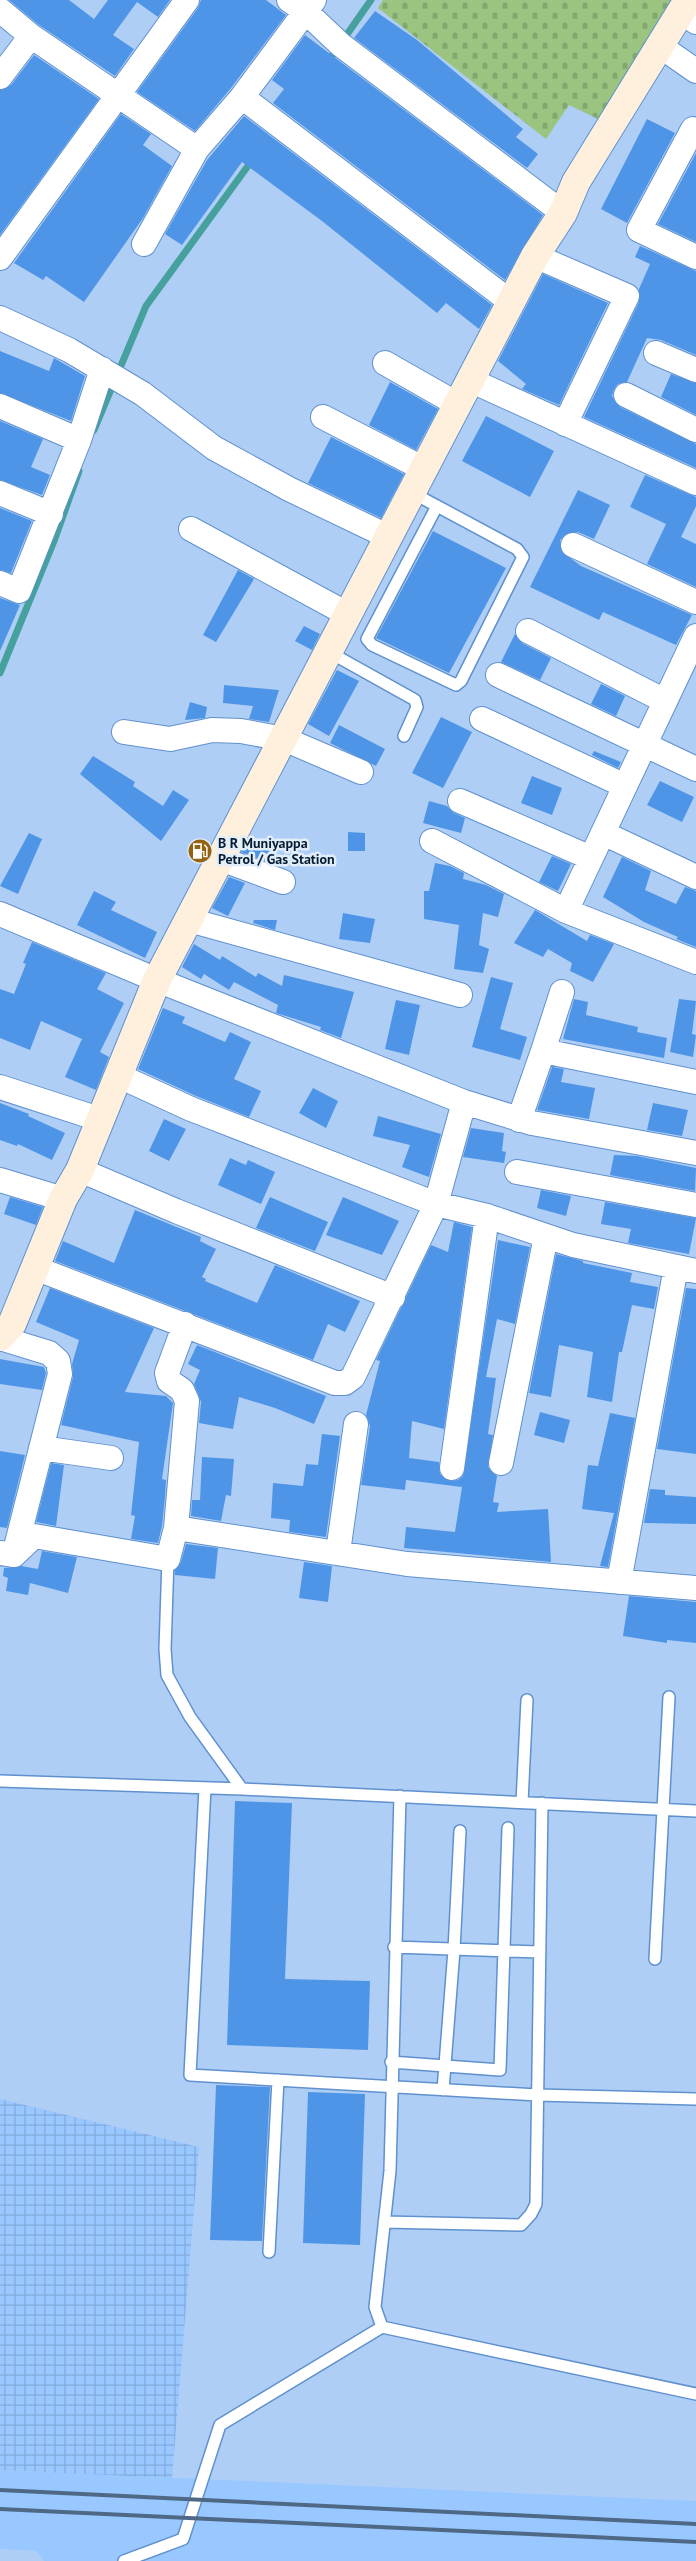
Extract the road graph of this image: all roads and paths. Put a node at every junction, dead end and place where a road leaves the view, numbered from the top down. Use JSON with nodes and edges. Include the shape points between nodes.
{"nodes":[{"id":1,"x":187,"y":0,"type":"edge"},
{"id":2,"x":303,"y":4,"type":"edge"},
{"id":3,"x":0,"y":10,"type":"edge"},
{"id":4,"x":688,"y":11,"type":"edge"},
{"id":5,"x":31,"y":36,"type":"junction"},
{"id":6,"x":660,"y":46,"type":"junction"},
{"id":7,"x":696,"y":71,"type":"edge"},
{"id":8,"x":0,"y":77,"type":"edge"},
{"id":9,"x":118,"y":96,"type":"junction"},
{"id":10,"x":242,"y":97,"type":"junction"},
{"id":11,"x":696,"y":130,"type":"edge"},
{"id":12,"x":197,"y":149,"type":"junction"},
{"id":13,"x":563,"y":213,"type":"junction"},
{"id":14,"x":144,"y":244,"type":"dead end"},
{"id":15,"x":535,"y":256,"type":"junction"},
{"id":16,"x":696,"y":257,"type":"edge"},
{"id":17,"x":0,"y":258,"type":"edge"},
{"id":18,"x":512,"y":303,"type":"junction"},
{"id":19,"x":0,"y":318,"type":"edge"},
{"id":20,"x":656,"y":353,"type":"dead end"},
{"id":21,"x":385,"y":363,"type":"dead end"},
{"id":22,"x":102,"y":369,"type":"junction"},
{"id":23,"x":696,"y":370,"type":"edge"},
{"id":24,"x":470,"y":380,"type":"junction"},
{"id":25,"x":626,"y":395,"type":"dead end"},
{"id":26,"x":457,"y":404,"type":"junction"},
{"id":27,"x":0,"y":406,"type":"edge"},
{"id":28,"x":323,"y":417,"type":"dead end"},
{"id":29,"x":565,"y":424,"type":"junction"},
{"id":30,"x":696,"y":430,"type":"edge"},
{"id":31,"x":79,"y":440,"type":"junction"},
{"id":32,"x":424,"y":469,"type":"junction"},
{"id":33,"x":696,"y":483,"type":"edge"},
{"id":34,"x":0,"y":493,"type":"edge"},
{"id":35,"x":412,"y":493,"type":"junction"},
{"id":36,"x":437,"y":506,"type":"junction"},
{"id":37,"x":51,"y":514,"type":"junction"},
{"id":38,"x":191,"y":529,"type":"dead end"},
{"id":39,"x":402,"y":544,"type":"junction"},
{"id":40,"x":573,"y":545,"type":"dead end"},
{"id":41,"x":0,"y":583,"type":"edge"},
{"id":42,"x":696,"y":602,"type":"edge"},
{"id":43,"x":349,"y":615,"type":"junction"},
{"id":44,"x":528,"y":630,"type":"dead end"},
{"id":45,"x":696,"y":636,"type":"edge"},
{"id":46,"x":329,"y":652,"type":"junction"},
{"id":47,"x":688,"y":672,"type":"edge"},
{"id":48,"x":498,"y":675,"type":"dead end"},
{"id":49,"x":665,"y":701,"type":"junction"},
{"id":50,"x":482,"y":719,"type":"dead end"},
{"id":51,"x":124,"y":732,"type":"dead end"},
{"id":52,"x":404,"y":736,"type":"dead end"},
{"id":53,"x":284,"y":739,"type":"junction"},
{"id":54,"x":645,"y":744,"type":"junction"},
{"id":55,"x":696,"y":768,"type":"edge"},
{"id":56,"x":361,"y":772,"type":"dead end"},
{"id":57,"x":625,"y":786,"type":"junction"},
{"id":58,"x":460,"y":801,"type":"dead end"},
{"id":59,"x":602,"y":833,"type":"junction"},
{"id":60,"x":432,"y":842,"type":"dead end"},
{"id":61,"x":591,"y":858,"type":"junction"},
{"id":62,"x":221,"y":859,"type":"junction"},
{"id":63,"x":696,"y":877,"type":"edge"},
{"id":64,"x":283,"y":882,"type":"dead end"},
{"id":65,"x":566,"y":910,"type":"junction"},
{"id":66,"x":0,"y":915,"type":"edge"},
{"id":67,"x":189,"y":920,"type":"junction"},
{"id":68,"x":696,"y":962,"type":"edge"},
{"id":69,"x":157,"y":980,"type":"junction"},
{"id":70,"x":562,"y":992,"type":"dead end"},
{"id":71,"x":460,"y":994,"type":"dead end"},
{"id":72,"x":543,"y":1050,"type":"junction"},
{"id":73,"x":117,"y":1074,"type":"junction"},
{"id":74,"x":696,"y":1082,"type":"edge"},
{"id":75,"x":0,"y":1087,"type":"edge"},
{"id":76,"x":464,"y":1102,"type":"junction"},
{"id":77,"x":99,"y":1119,"type":"junction"},
{"id":78,"x":519,"y":1120,"type":"junction"},
{"id":79,"x":696,"y":1153,"type":"edge"},
{"id":80,"x":80,"y":1170,"type":"junction"},
{"id":81,"x":517,"y":1172,"type":"dead end"},
{"id":82,"x":0,"y":1180,"type":"edge"},
{"id":83,"x":63,"y":1199,"type":"junction"},
{"id":84,"x":436,"y":1204,"type":"junction"},
{"id":85,"x":696,"y":1205,"type":"edge"},
{"id":86,"x":487,"y":1216,"type":"junction"},
{"id":87,"x":546,"y":1236,"type":"junction"},
{"id":88,"x":35,"y":1268,"type":"junction"},
{"id":89,"x":686,"y":1269,"type":"edge"},
{"id":90,"x":393,"y":1297,"type":"junction"},
{"id":91,"x":185,"y":1324,"type":"junction"},
{"id":92,"x":3,"y":1330,"type":"edge"},
{"id":93,"x":356,"y":1424,"type":"dead end"},
{"id":94,"x":41,"y":1448,"type":"junction"},
{"id":95,"x":111,"y":1458,"type":"dead end"},
{"id":96,"x":501,"y":1463,"type":"dead end"},
{"id":97,"x":452,"y":1468,"type":"dead end"},
{"id":98,"x":176,"y":1528,"type":"junction"},
{"id":99,"x":338,"y":1552,"type":"junction"},
{"id":100,"x":7,"y":1554,"type":"edge"},
{"id":101,"x":168,"y":1559,"type":"junction"},
{"id":102,"x":619,"y":1582,"type":"junction"},
{"id":103,"x":696,"y":1588,"type":"edge"},
{"id":104,"x":669,"y":1697,"type":"dead end"},
{"id":105,"x":527,"y":1700,"type":"dead end"},
{"id":106,"x":0,"y":1781,"type":"edge"},
{"id":107,"x":205,"y":1788,"type":"junction"},
{"id":108,"x":242,"y":1789,"type":"junction"},
{"id":109,"x":400,"y":1796,"type":"junction"},
{"id":110,"x":522,"y":1802,"type":"junction"},
{"id":111,"x":542,"y":1803,"type":"junction"},
{"id":112,"x":662,"y":1808,"type":"junction"},
{"id":113,"x":696,"y":1811,"type":"edge"},
{"id":114,"x":508,"y":1828,"type":"dead end"},
{"id":115,"x":460,"y":1831,"type":"dead end"},
{"id":116,"x":394,"y":1947,"type":"junction"},
{"id":117,"x":454,"y":1950,"type":"junction"},
{"id":118,"x":503,"y":1952,"type":"junction"},
{"id":119,"x":540,"y":1952,"type":"junction"},
{"id":120,"x":655,"y":1959,"type":"dead end"},
{"id":121,"x":391,"y":2062,"type":"junction"},
{"id":122,"x":444,"y":2066,"type":"junction"},
{"id":123,"x":278,"y":2080,"type":"junction"},
{"id":124,"x":391,"y":2088,"type":"junction"},
{"id":125,"x":443,"y":2090,"type":"junction"},
{"id":126,"x":537,"y":2095,"type":"junction"},
{"id":127,"x":696,"y":2099,"type":"edge"},
{"id":128,"x":384,"y":2222,"type":"junction"},
{"id":129,"x":269,"y":2252,"type":"dead end"},
{"id":130,"x":382,"y":2327,"type":"junction"},
{"id":131,"x":696,"y":2394,"type":"edge"},
{"id":132,"x":124,"y":2561,"type":"edge"}],
"edges":[{"from":1,"to":9,"type":"street"},
{"from":2,"to":10,"type":"street"},
{"from":2,"to":13,"type":"street","via":[[341,45]]},
{"from":3,"to":5,"type":"street"},
{"from":4,"to":6,"type":"street"},
{"from":5,"to":8,"type":"street"},
{"from":5,"to":9,"type":"street"},
{"from":6,"to":7,"type":"street"},
{"from":6,"to":13,"type":"street","via":[[576,182]]},
{"from":9,"to":12,"type":"street"},
{"from":9,"to":17,"type":"street"},
{"from":10,"to":12,"type":"street"},
{"from":10,"to":18,"type":"street"},
{"from":11,"to":16,"type":"street","via":[[693,129],[638,230]]},
{"from":12,"to":14,"type":"street"},
{"from":13,"to":15,"type":"street"},
{"from":15,"to":18,"type":"street"},
{"from":15,"to":29,"type":"street","via":[[628,296]]},
{"from":18,"to":24,"type":"street"},
{"from":19,"to":22,"type":"street"},
{"from":20,"to":23,"type":"street"},
{"from":21,"to":26,"type":"street"},
{"from":22,"to":31,"type":"street"},
{"from":22,"to":39,"type":"street","via":[[143,394],[214,448]]},
{"from":24,"to":26,"type":"street"},
{"from":24,"to":29,"type":"street"},
{"from":25,"to":30,"type":"street"},
{"from":26,"to":32,"type":"street"},
{"from":27,"to":31,"type":"street"},
{"from":28,"to":32,"type":"street"},
{"from":29,"to":33,"type":"street"},
{"from":31,"to":37,"type":"street"},
{"from":32,"to":35,"type":"street"},
{"from":34,"to":37,"type":"street"},
{"from":35,"to":36,"type":"lane"},
{"from":35,"to":39,"type":"street"},
{"from":36,"to":39,"type":"lane"},
{"from":36,"to":39,"type":"lane","via":[[517,549],[523,557],[461,681],[456,685],[372,645],[367,639]]},
{"from":37,"to":41,"type":"street","via":[[19,591]]},
{"from":38,"to":43,"type":"street"},
{"from":39,"to":43,"type":"street"},
{"from":40,"to":42,"type":"street"},
{"from":43,"to":46,"type":"street"},
{"from":44,"to":49,"type":"street"},
{"from":45,"to":47,"type":"street"},
{"from":46,"to":52,"type":"lane","via":[[415,700],[417,707]]},
{"from":46,"to":53,"type":"street"},
{"from":47,"to":49,"type":"street"},
{"from":48,"to":54,"type":"street"},
{"from":49,"to":54,"type":"street"},
{"from":50,"to":57,"type":"street"},
{"from":51,"to":53,"type":"street","via":[[170,738],[212,730],[241,731]]},
{"from":53,"to":56,"type":"street"},
{"from":53,"to":62,"type":"street"},
{"from":54,"to":55,"type":"street"},
{"from":54,"to":57,"type":"street"},
{"from":57,"to":59,"type":"street"},
{"from":58,"to":61,"type":"street"},
{"from":59,"to":61,"type":"street"},
{"from":59,"to":63,"type":"street"},
{"from":60,"to":65,"type":"street"},
{"from":61,"to":65,"type":"street"},
{"from":62,"to":64,"type":"street"},
{"from":62,"to":67,"type":"street"},
{"from":65,"to":68,"type":"street"},
{"from":66,"to":69,"type":"street"},
{"from":67,"to":69,"type":"street"},
{"from":67,"to":71,"type":"street"},
{"from":69,"to":73,"type":"street"},
{"from":69,"to":76,"type":"street"},
{"from":70,"to":72,"type":"street"},
{"from":72,"to":74,"type":"street"},
{"from":72,"to":78,"type":"street"},
{"from":73,"to":77,"type":"street"},
{"from":73,"to":84,"type":"street","via":[[191,1109]]},
{"from":75,"to":77,"type":"street"},
{"from":76,"to":78,"type":"street"},
{"from":76,"to":84,"type":"street"},
{"from":77,"to":80,"type":"street"},
{"from":78,"to":79,"type":"street"},
{"from":80,"to":83,"type":"street"},
{"from":80,"to":90,"type":"street"},
{"from":81,"to":85,"type":"street"},
{"from":82,"to":83,"type":"street"},
{"from":83,"to":88,"type":"street"},
{"from":84,"to":86,"type":"street"},
{"from":84,"to":90,"type":"street"},
{"from":86,"to":87,"type":"street"},
{"from":86,"to":97,"type":"street"},
{"from":87,"to":89,"type":"street","via":[[573,1245]]},
{"from":87,"to":96,"type":"street"},
{"from":88,"to":91,"type":"street"},
{"from":88,"to":92,"type":"street"},
{"from":89,"to":102,"type":"street"},
{"from":90,"to":91,"type":"street","via":[[353,1377],[345,1383],[311,1375]]},
{"from":91,"to":98,"type":"street","via":[[168,1374],[169,1382],[182,1390],[187,1401]]},
{"from":92,"to":94,"type":"street","via":[[49,1353],[58,1362],[60,1374]]},
{"from":93,"to":99,"type":"street"},
{"from":94,"to":95,"type":"street"},
{"from":94,"to":100,"type":"street"},
{"from":98,"to":99,"type":"street"},
{"from":98,"to":101,"type":"street"},
{"from":99,"to":102,"type":"street","via":[[408,1564]]},
{"from":100,"to":101,"type":"street","via":[[34,1536]]},
{"from":101,"to":108,"type":"lane","via":[[167,1675],[190,1717]]},
{"from":102,"to":103,"type":"street"},
{"from":104,"to":112,"type":"lane"},
{"from":105,"to":110,"type":"lane"},
{"from":106,"to":107,"type":"lane"},
{"from":107,"to":108,"type":"lane"},
{"from":107,"to":123,"type":"lane","via":[[190,2075]]},
{"from":108,"to":109,"type":"lane"},
{"from":109,"to":110,"type":"lane"},
{"from":109,"to":116,"type":"lane"},
{"from":110,"to":111,"type":"lane"},
{"from":111,"to":112,"type":"lane"},
{"from":111,"to":119,"type":"lane"},
{"from":112,"to":113,"type":"lane"},
{"from":112,"to":120,"type":"lane"},
{"from":114,"to":118,"type":"lane"},
{"from":115,"to":117,"type":"lane"},
{"from":116,"to":117,"type":"lane"},
{"from":116,"to":121,"type":"lane"},
{"from":117,"to":118,"type":"lane"},
{"from":117,"to":122,"type":"lane"},
{"from":118,"to":119,"type":"lane"},
{"from":118,"to":122,"type":"lane","via":[[500,2070]]},
{"from":119,"to":126,"type":"lane"},
{"from":121,"to":122,"type":"lane"},
{"from":121,"to":124,"type":"lane"},
{"from":122,"to":125,"type":"lane"},
{"from":123,"to":124,"type":"lane"},
{"from":123,"to":129,"type":"lane"},
{"from":124,"to":125,"type":"lane"},
{"from":124,"to":128,"type":"lane","via":[[390,2171]]},
{"from":125,"to":126,"type":"lane"},
{"from":126,"to":127,"type":"lane"},
{"from":126,"to":128,"type":"lane","via":[[536,2204],[520,2225]]},
{"from":128,"to":130,"type":"lane","via":[[375,2307]]},
{"from":130,"to":131,"type":"lane"},
{"from":130,"to":132,"type":"lane","via":[[220,2424],[183,2539]]}]}
